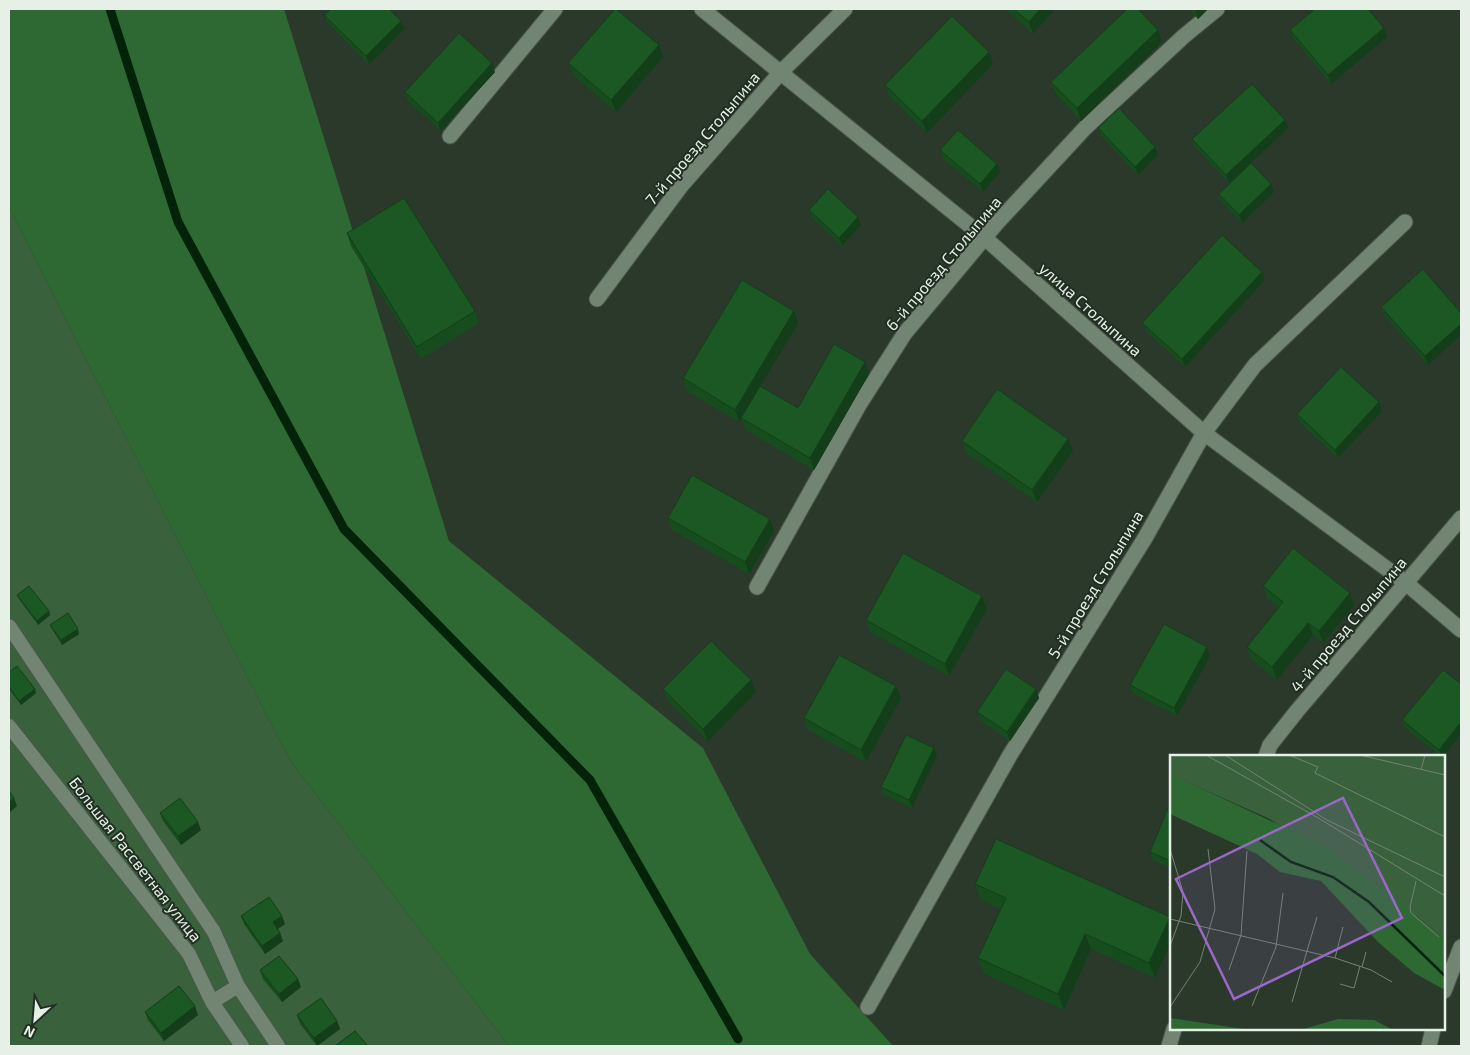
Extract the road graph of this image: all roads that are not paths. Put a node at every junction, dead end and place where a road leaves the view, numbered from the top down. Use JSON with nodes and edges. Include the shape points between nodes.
{"nodes":[{"id":1,"x":555,"y":9,"type":"edge"},
{"id":2,"x":702,"y":9,"type":"edge"},
{"id":3,"x":845,"y":9,"type":"edge"},
{"id":4,"x":1217,"y":9,"type":"edge"},
{"id":5,"x":781,"y":72,"type":"junction"},
{"id":6,"x":450,"y":136,"type":"dead end"},
{"id":7,"x":1406,"y":222,"type":"dead end"},
{"id":8,"x":985,"y":238,"type":"junction"},
{"id":9,"x":597,"y":299,"type":"dead end"},
{"id":10,"x":1204,"y":434,"type":"junction"},
{"id":11,"x":1461,"y":518,"type":"edge"},
{"id":12,"x":1406,"y":583,"type":"junction"},
{"id":13,"x":756,"y":587,"type":"dead end"},
{"id":14,"x":9,"y":626,"type":"edge"},
{"id":15,"x":1461,"y":630,"type":"edge"},
{"id":16,"x":9,"y":726,"type":"edge"},
{"id":17,"x":1266,"y":755,"type":"edge"},
{"id":18,"x":1461,"y":947,"type":"edge"},
{"id":19,"x":238,"y":986,"type":"junction"},
{"id":20,"x":1445,"y":988,"type":"edge"},
{"id":21,"x":212,"y":1002,"type":"junction"},
{"id":22,"x":868,"y":1007,"type":"dead end"},
{"id":23,"x":1174,"y":1030,"type":"edge"},
{"id":24,"x":1433,"y":1030,"type":"edge"},
{"id":25,"x":242,"y":1046,"type":"edge"},
{"id":26,"x":278,"y":1046,"type":"edge"},
{"id":27,"x":1169,"y":1046,"type":"edge"},
{"id":28,"x":1429,"y":1046,"type":"edge"}],
"edges":[{"from":1,"to":6,"type":"street"},
{"from":2,"to":5,"type":"street","name":"улица Столыпина"},
{"from":3,"to":5,"type":"street","name":"7-й проезд Столыпина"},
{"from":4,"to":8,"type":"street","name":"6-й проезд Столыпина","via":[[1085,128]]},
{"from":5,"to":8,"type":"street","name":"улица Столыпина"},
{"from":5,"to":9,"type":"street","name":"7-й проезд Столыпина","via":[[681,186]]},
{"from":7,"to":10,"type":"street","name":"5-й проезд Столыпина","via":[[1255,365]]},
{"from":8,"to":10,"type":"street","name":"улица Столыпина"},
{"from":8,"to":13,"type":"street","name":"6-й проезд Столыпина","via":[[905,333],[859,405]]},
{"from":10,"to":12,"type":"street","name":"улица Столыпина"},
{"from":10,"to":22,"type":"street","name":"5-й проезд Столыпина","via":[[1145,538],[1010,755]]},
{"from":11,"to":12,"type":"street","name":"4-й проезд Столыпина"},
{"from":12,"to":15,"type":"street","name":"улица Столыпина"},
{"from":12,"to":17,"type":"street","name":"4-й проезд Столыпина","via":[[1297,711],[1270,745]]},
{"from":14,"to":19,"type":"lane","via":[[214,932]]},
{"from":16,"to":21,"type":"lane","name":"Большая Рассветная улица","via":[[189,954]]},
{"from":18,"to":20,"type":"street"},
{"from":19,"to":21,"type":"lane"},
{"from":19,"to":26,"type":"lane"},
{"from":21,"to":25,"type":"lane","name":"Большая Рассветная улица"},
{"from":23,"to":27,"type":"street"},
{"from":24,"to":28,"type":"street"}]}
